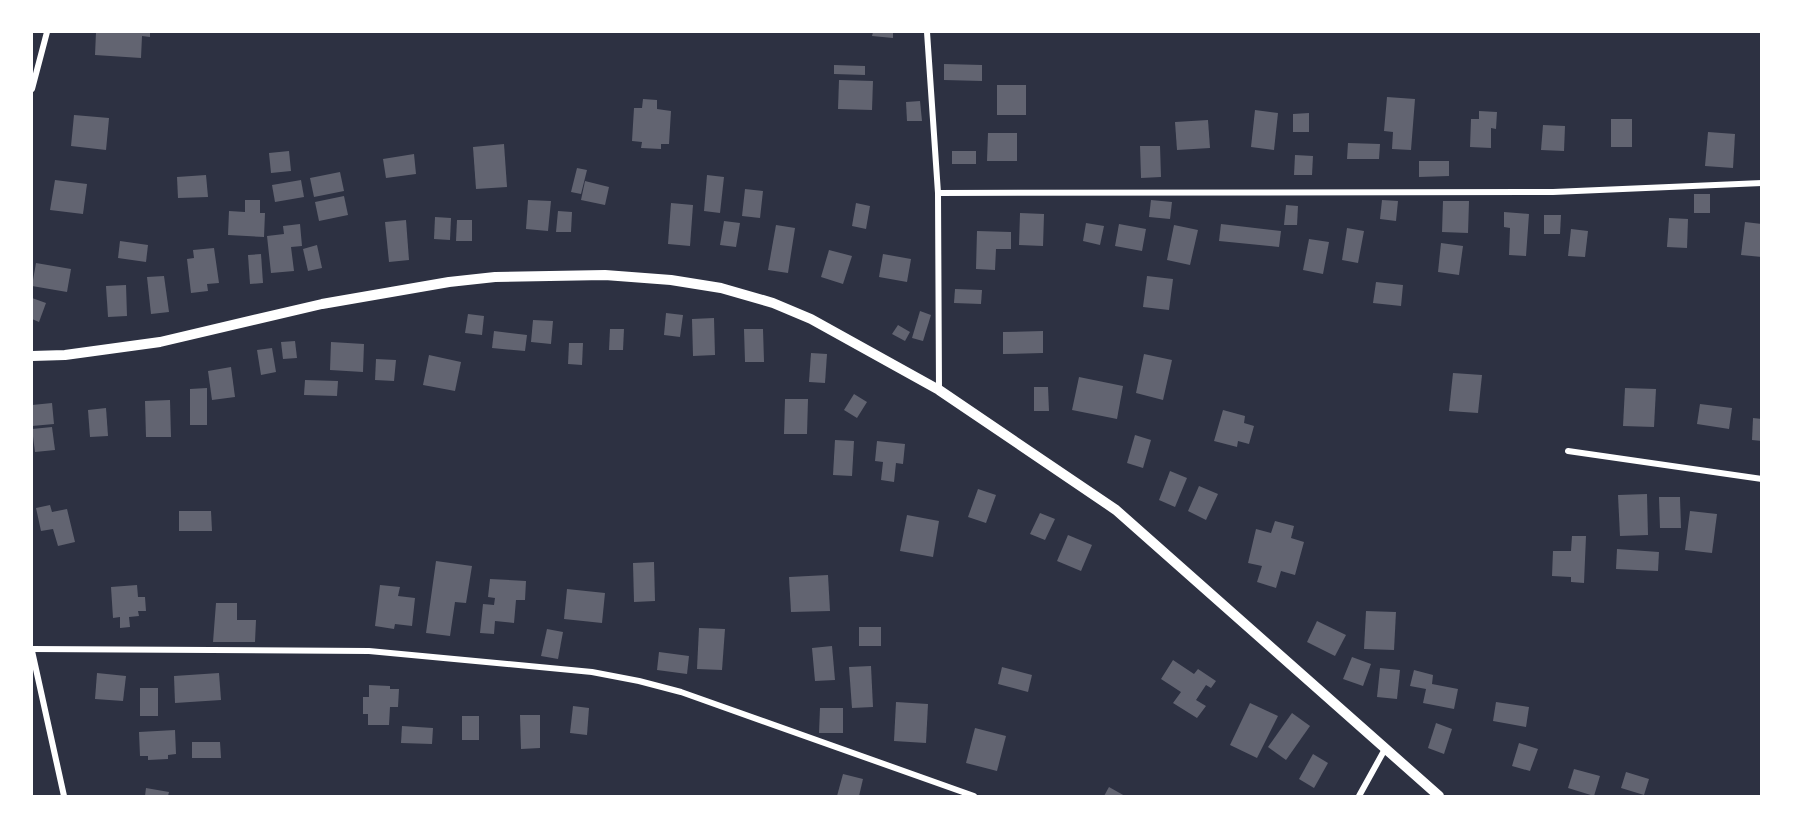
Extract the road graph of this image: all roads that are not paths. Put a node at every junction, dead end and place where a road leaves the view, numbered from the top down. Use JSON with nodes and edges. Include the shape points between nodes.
{"nodes":[{"id":1,"x":47,"y":32,"type":"edge"},
{"id":2,"x":927,"y":32,"type":"edge"},
{"id":3,"x":32,"y":90,"type":"edge"},
{"id":4,"x":1761,"y":183,"type":"edge"},
{"id":5,"x":938,"y":193,"type":"junction"},
{"id":6,"x":32,"y":356,"type":"edge"},
{"id":7,"x":939,"y":390,"type":"junction"},
{"id":8,"x":1568,"y":451,"type":"dead end"},
{"id":9,"x":1761,"y":478,"type":"edge"},
{"id":10,"x":32,"y":650,"type":"edge"},
{"id":11,"x":1385,"y":749,"type":"junction"},
{"id":12,"x":64,"y":796,"type":"edge"},
{"id":13,"x":974,"y":796,"type":"edge"},
{"id":14,"x":1359,"y":796,"type":"edge"},
{"id":15,"x":1439,"y":796,"type":"edge"}],
"edges":[{"from":1,"to":3,"type":"street"},
{"from":2,"to":5,"type":"street"},
{"from":4,"to":5,"type":"street","via":[[1553,192]]},
{"from":5,"to":7,"type":"street"},
{"from":6,"to":7,"type":"street","via":[[160,342],[322,304],[450,282],[605,275],[711,286],[773,303]]},
{"from":7,"to":11,"type":"street","via":[[1116,510]]},
{"from":8,"to":9,"type":"street"},
{"from":10,"to":12,"type":"street"},
{"from":10,"to":13,"type":"street","via":[[369,651],[592,672],[681,692]]},
{"from":11,"to":14,"type":"street"},
{"from":11,"to":15,"type":"street"}]}
